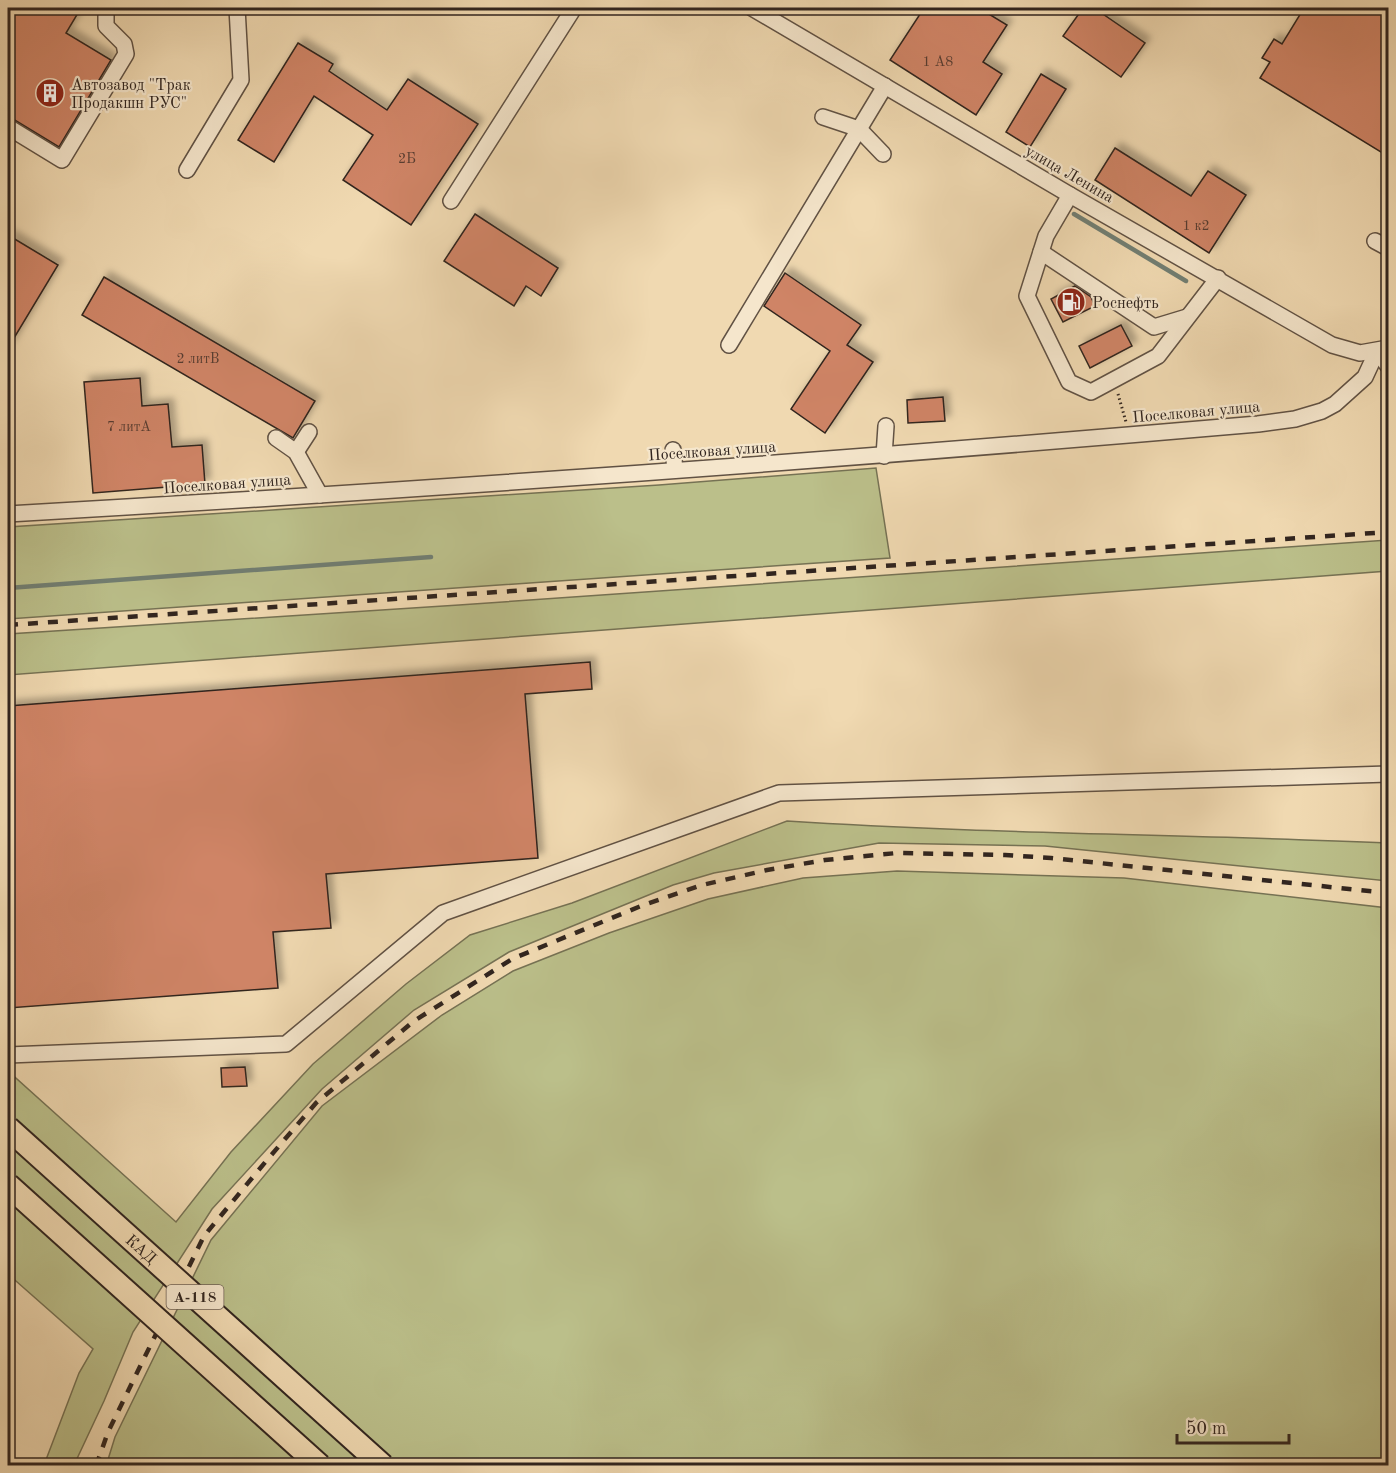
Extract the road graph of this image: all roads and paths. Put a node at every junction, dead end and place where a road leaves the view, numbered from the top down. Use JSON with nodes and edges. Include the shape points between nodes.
{"nodes":[{"id":1,"x":106,"y":8,"type":"edge"},
{"id":2,"x":237,"y":8,"type":"edge"},
{"id":3,"x":574,"y":8,"type":"edge"},
{"id":4,"x":752,"y":8,"type":"edge"},
{"id":5,"x":885,"y":86,"type":"junction"},
{"id":6,"x":823,"y":117,"type":"dead end"},
{"id":7,"x":8,"y":127,"type":"edge"},
{"id":8,"x":859,"y":129,"type":"junction"},
{"id":9,"x":883,"y":154,"type":"dead end"},
{"id":10,"x":188,"y":170,"type":"dead end"},
{"id":11,"x":1070,"y":195,"type":"junction"},
{"id":12,"x":451,"y":201,"type":"dead end"},
{"id":13,"x":1041,"y":252,"type":"junction"},
{"id":14,"x":1218,"y":278,"type":"junction"},
{"id":15,"x":1187,"y":317,"type":"junction"},
{"id":16,"x":729,"y":345,"type":"dead end"},
{"id":17,"x":1383,"y":350,"type":"edge"},
{"id":18,"x":1389,"y":366,"type":"edge"},
{"id":19,"x":1114,"y":380,"type":"junction"},
{"id":20,"x":886,"y":426,"type":"dead end"},
{"id":21,"x":309,"y":432,"type":"dead end"},
{"id":22,"x":1130,"y":435,"type":"junction"},
{"id":23,"x":276,"y":438,"type":"dead end"},
{"id":24,"x":673,"y":450,"type":"dead end"},
{"id":25,"x":296,"y":452,"type":"junction"},
{"id":26,"x":884,"y":456,"type":"junction"},
{"id":27,"x":675,"y":470,"type":"junction"},
{"id":28,"x":320,"y":495,"type":"junction"},
{"id":29,"x":8,"y":514,"type":"edge"},
{"id":30,"x":1389,"y":774,"type":"edge"},
{"id":31,"x":8,"y":1055,"type":"edge"},
{"id":32,"x":8,"y":1128,"type":"edge"},
{"id":33,"x":8,"y":1185,"type":"edge"},
{"id":34,"x":320,"y":1466,"type":"edge"},
{"id":35,"x":383,"y":1466,"type":"edge"}],
"edges":[{"from":1,"to":7,"type":"street","via":[[106,26],[124,44],[126,54],[62,160]]},
{"from":2,"to":10,"type":"street","via":[[241,80]]},
{"from":3,"to":12,"type":"street"},
{"from":4,"to":5,"type":"street","name":"улица Ленина"},
{"from":5,"to":8,"type":"street"},
{"from":5,"to":11,"type":"street","name":"улица Ленина"},
{"from":6,"to":8,"type":"street"},
{"from":8,"to":9,"type":"street"},
{"from":8,"to":16,"type":"street"},
{"from":11,"to":13,"type":"street"},
{"from":11,"to":14,"type":"street","name":"улица Ленина"},
{"from":13,"to":15,"type":"street","via":[[1154,327]]},
{"from":13,"to":19,"type":"street","via":[[1027,296],[1069,382],[1091,392]]},
{"from":14,"to":15,"type":"street"},
{"from":14,"to":17,"type":"street","name":"улица Ленина","via":[[1332,345],[1360,353]]},
{"from":15,"to":19,"type":"street","via":[[1158,356]]},
{"from":17,"to":18,"type":"street"},
{"from":17,"to":22,"type":"street","name":"Поселковая улица","via":[[1365,377],[1322,411],[1258,424]]},
{"from":19,"to":22,"type":"path"},
{"from":20,"to":26,"type":"street"},
{"from":21,"to":25,"type":"street"},
{"from":22,"to":26,"type":"street","name":"Поселковая улица"},
{"from":23,"to":25,"type":"street"},
{"from":24,"to":27,"type":"street"},
{"from":25,"to":28,"type":"street"},
{"from":26,"to":27,"type":"street","name":"Поселковая улица"},
{"from":27,"to":28,"type":"street","name":"Поселковая улица"},
{"from":28,"to":29,"type":"street","name":"Поселковая улица"},
{"from":30,"to":31,"type":"street","via":[[779,793],[443,913],[286,1044]]},
{"from":32,"to":35,"type":"highway","name":"КАД","number":"А-118","bridge":true},
{"from":33,"to":34,"type":"highway","number":"А-118","bridge":true}]}
